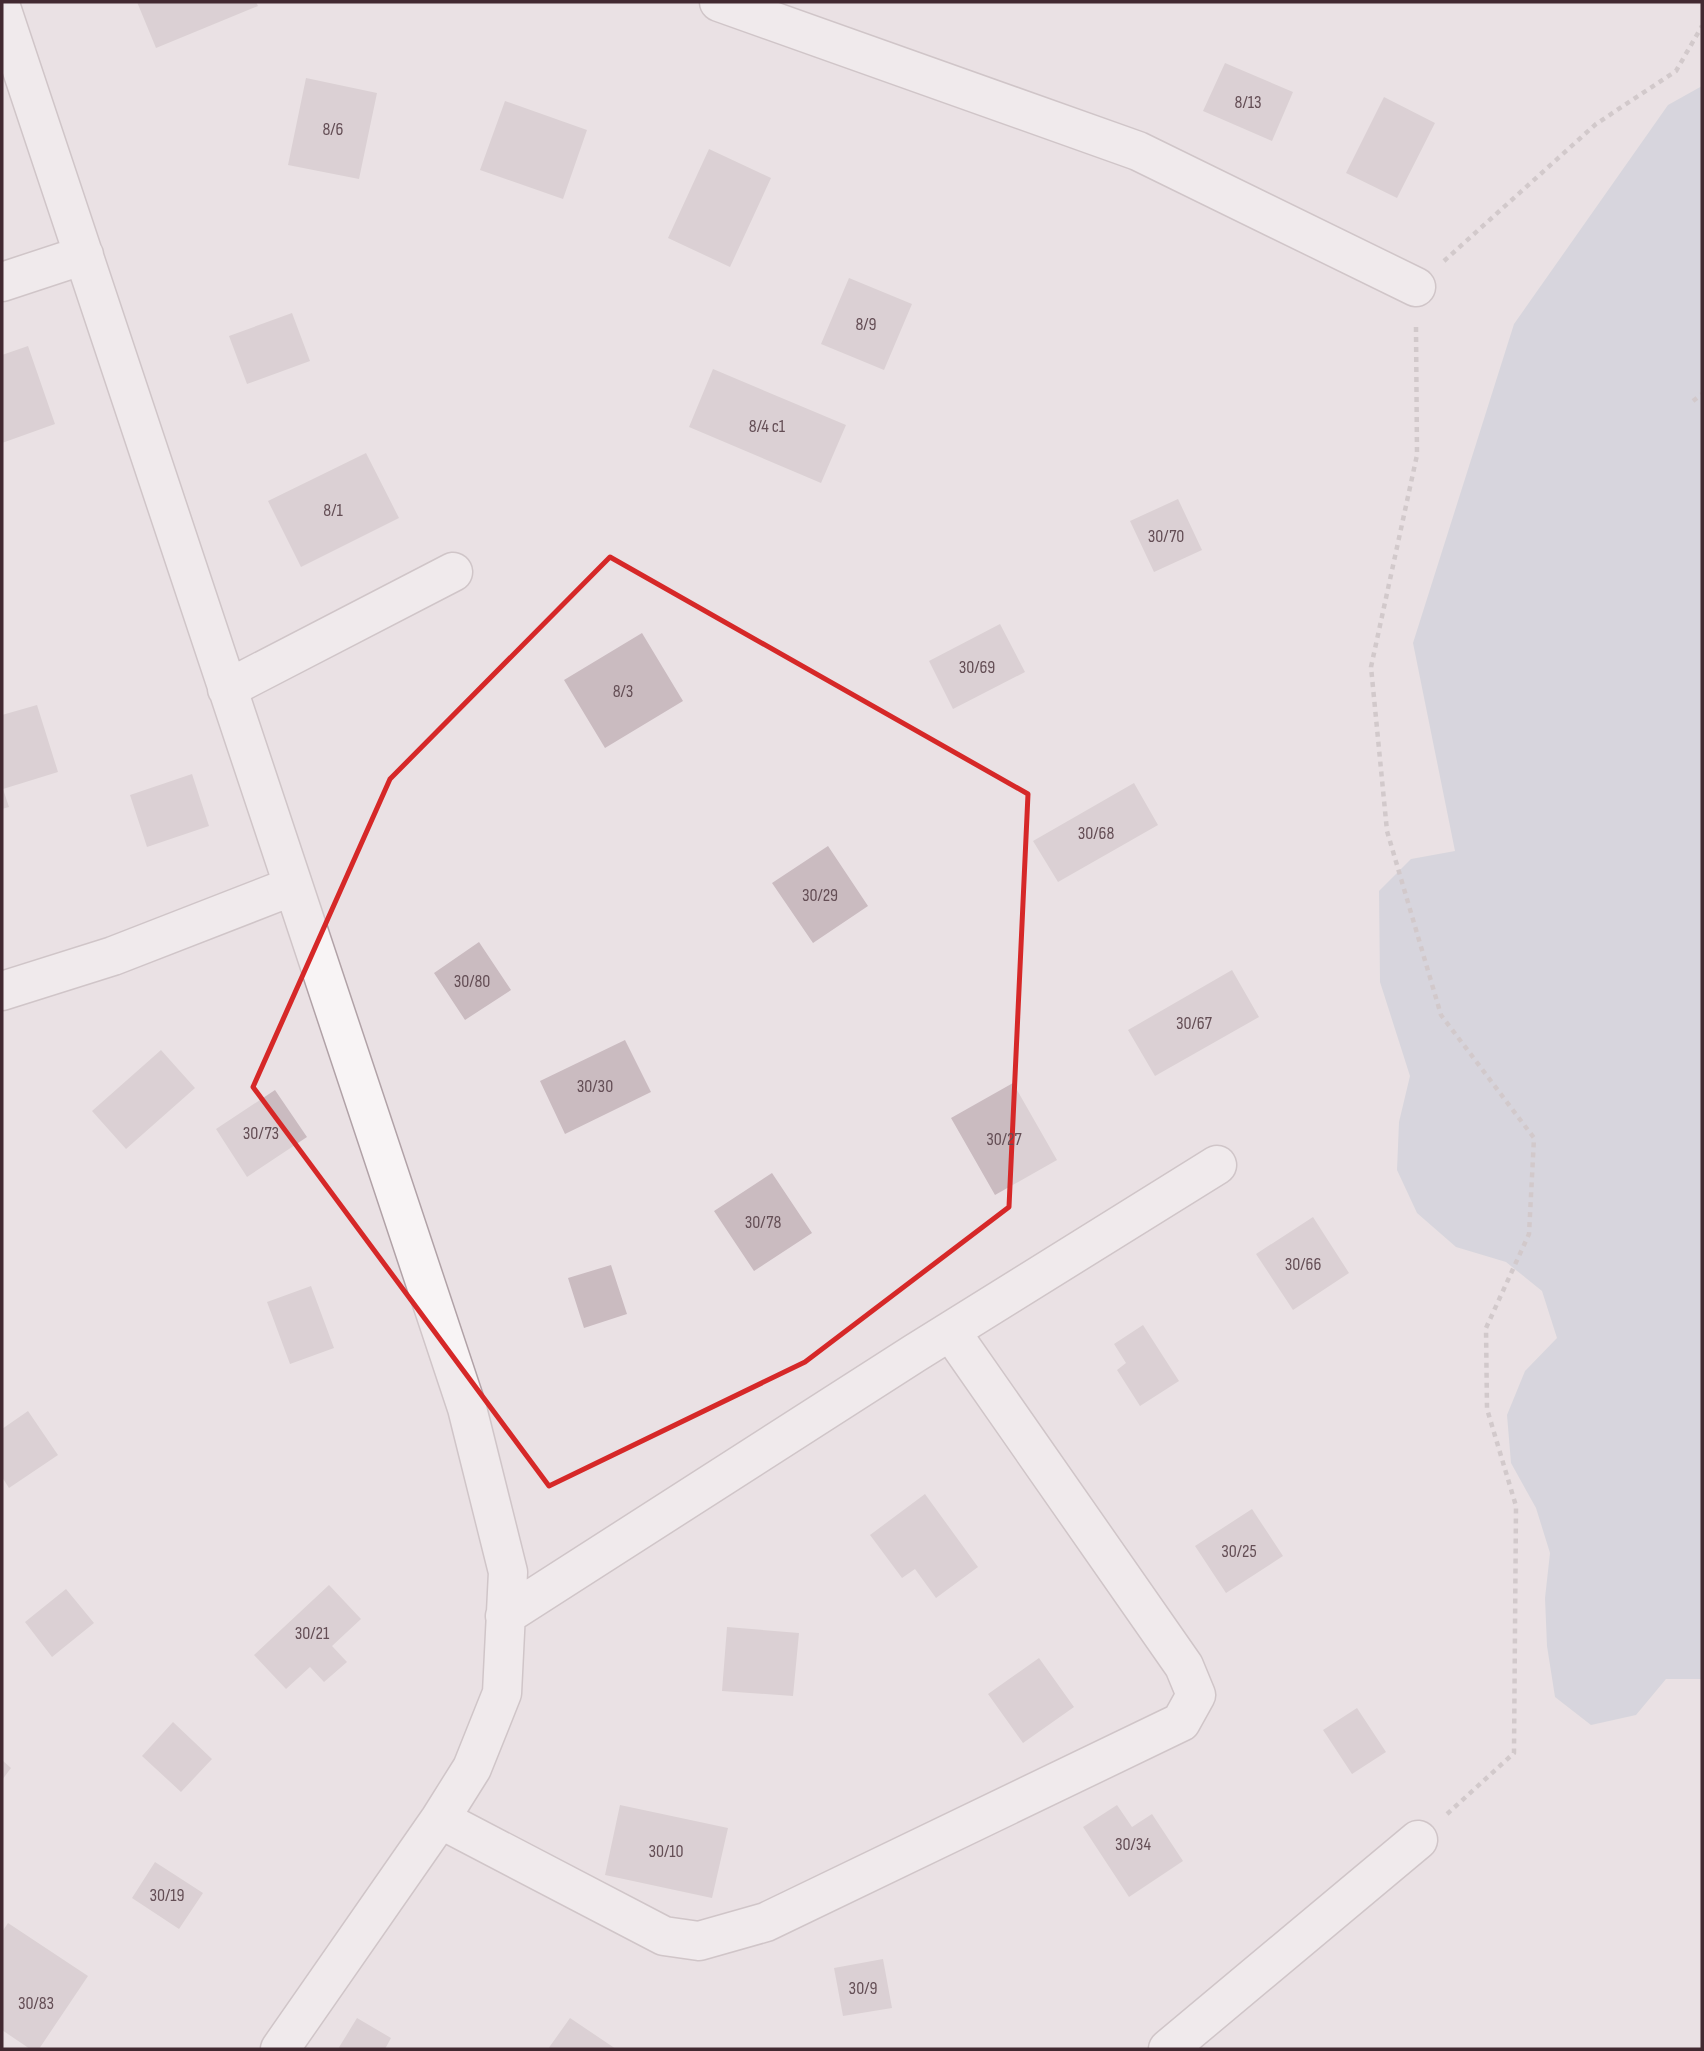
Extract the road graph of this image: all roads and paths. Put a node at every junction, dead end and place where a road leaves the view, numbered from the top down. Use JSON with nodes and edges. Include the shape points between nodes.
{"nodes":[{"id":1,"x":719,"y":2,"type":"edge"},
{"id":2,"x":2,"y":10,"type":"edge"},
{"id":3,"x":1702,"y":26,"type":"edge"},
{"id":4,"x":84,"y":255,"type":"junction"},
{"id":5,"x":2,"y":282,"type":"edge"},
{"id":6,"x":1416,"y":287,"type":"junction"},
{"id":7,"x":1702,"y":394,"type":"edge"},
{"id":8,"x":1693,"y":401,"type":"dead end"},
{"id":9,"x":453,"y":572,"type":"dead end"},
{"id":10,"x":227,"y":689,"type":"junction"},
{"id":11,"x":293,"y":886,"type":"junction"},
{"id":12,"x":2,"y":991,"type":"edge"},
{"id":13,"x":1217,"y":1165,"type":"dead end"},
{"id":14,"x":951,"y":1332,"type":"junction"},
{"id":15,"x":505,"y":1616,"type":"junction"},
{"id":16,"x":440,"y":1819,"type":"junction"},
{"id":17,"x":1418,"y":1840,"type":"joint"},
{"id":18,"x":280,"y":2049,"type":"edge"},
{"id":19,"x":1168,"y":2049,"type":"edge"}],
"edges":[{"from":1,"to":6,"type":"street","via":[[1138,151]]},
{"from":2,"to":4,"type":"street"},
{"from":3,"to":6,"type":"path","via":[[1676,71],[1596,124]]},
{"from":4,"to":5,"type":"street"},
{"from":4,"to":10,"type":"street"},
{"from":6,"to":17,"type":"path","via":[[1417,455],[1371,667],[1387,831],[1441,1015],[1534,1138],[1529,1234],[1486,1328],[1487,1409],[1516,1506],[1514,1753]]},
{"from":7,"to":8,"type":"path"},
{"from":9,"to":10,"type":"street"},
{"from":10,"to":11,"type":"street"},
{"from":11,"to":12,"type":"street","via":[[113,956]]},
{"from":11,"to":15,"type":"street","via":[[467,1408],[508,1572]]},
{"from":13,"to":14,"type":"street"},
{"from":14,"to":15,"type":"street"},
{"from":14,"to":16,"type":"street","via":[[1184,1665],[1196,1695],[1181,1722],[766,1922],[699,1941],[664,1936]]},
{"from":15,"to":16,"type":"street","via":[[502,1693],[472,1768]]},
{"from":16,"to":18,"type":"street"},
{"from":17,"to":19,"type":"street"}]}
